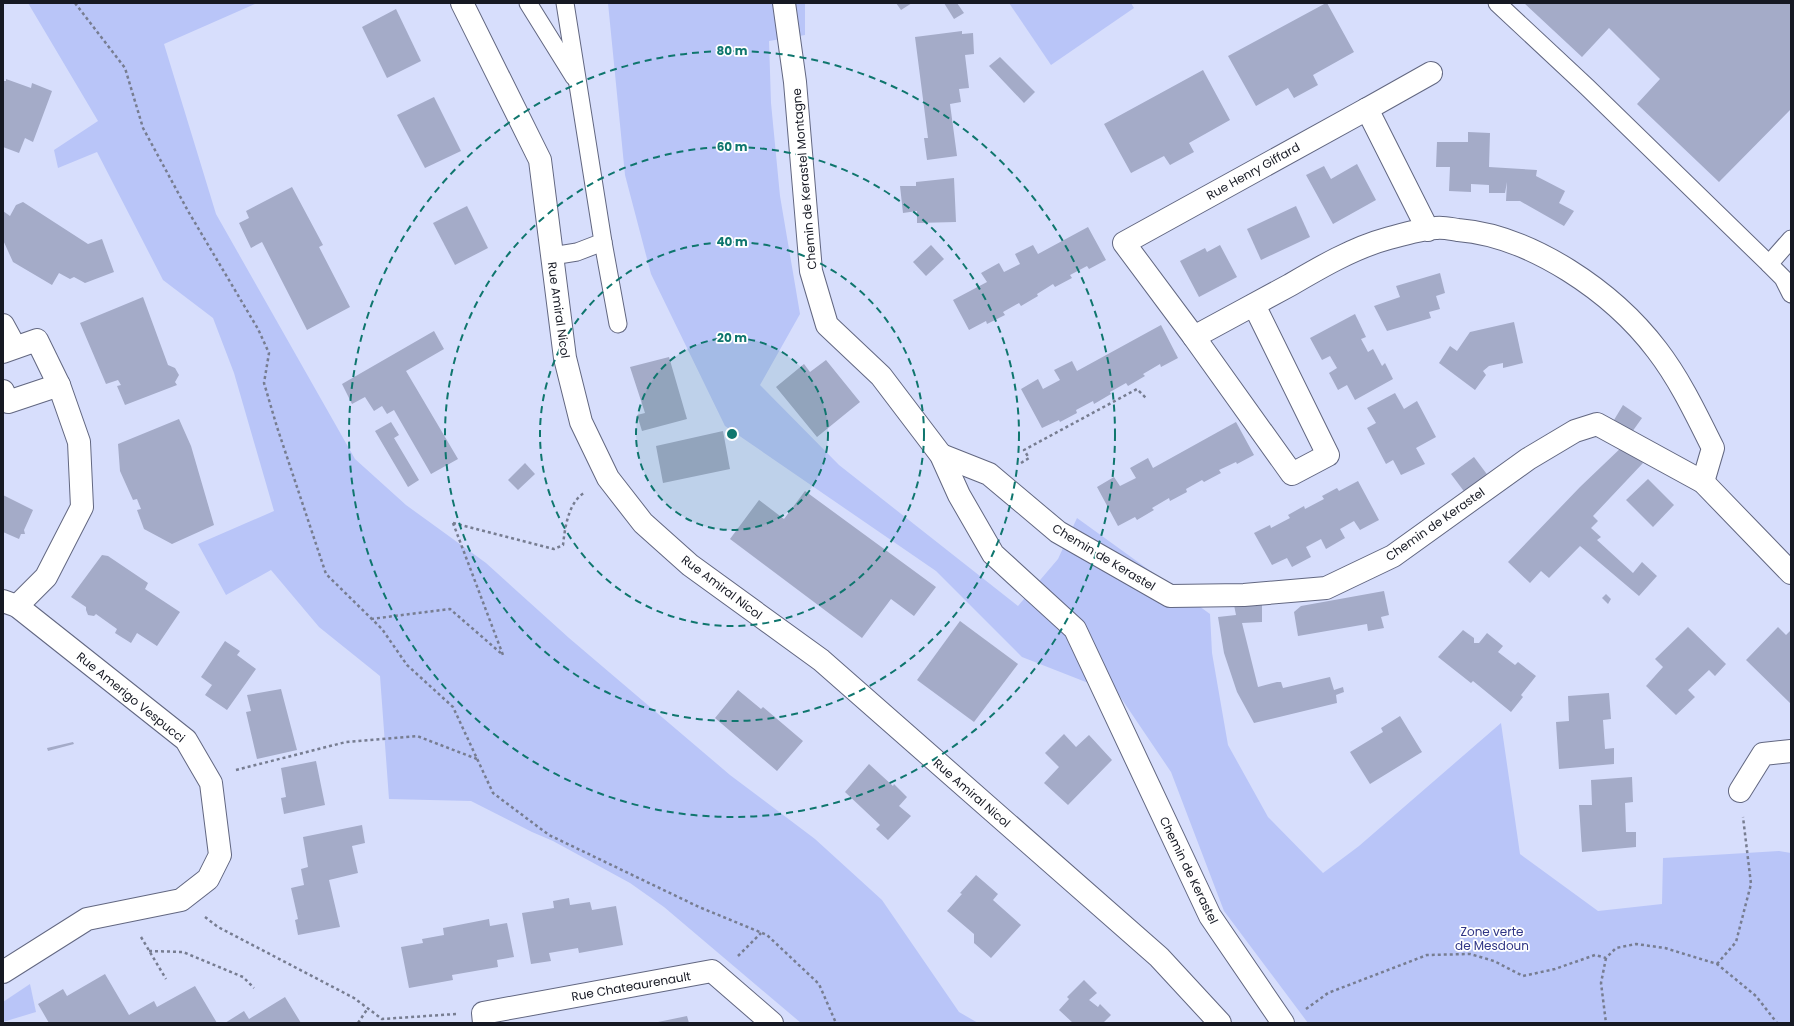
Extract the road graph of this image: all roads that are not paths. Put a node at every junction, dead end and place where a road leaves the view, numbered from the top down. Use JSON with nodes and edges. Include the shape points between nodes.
{"nodes":[{"id":1,"x":462,"y":3,"type":"edge"},
{"id":2,"x":528,"y":3,"type":"edge"},
{"id":3,"x":565,"y":3,"type":"edge"},
{"id":4,"x":784,"y":3,"type":"edge"},
{"id":5,"x":1497,"y":3,"type":"edge"},
{"id":6,"x":1431,"y":73,"type":"dead end"},
{"id":7,"x":578,"y":83,"type":"junction"},
{"id":8,"x":1366,"y":109,"type":"junction"},
{"id":9,"x":1428,"y":230,"type":"junction"},
{"id":10,"x":1791,"y":239,"type":"edge"},
{"id":11,"x":603,"y":242,"type":"junction"},
{"id":12,"x":552,"y":256,"type":"junction"},
{"id":13,"x":1768,"y":264,"type":"junction"},
{"id":14,"x":1791,"y":294,"type":"edge"},
{"id":15,"x":1254,"y":305,"type":"junction"},
{"id":16,"x":3,"y":324,"type":"edge"},
{"id":17,"x":618,"y":324,"type":"dead end"},
{"id":18,"x":1194,"y":337,"type":"junction"},
{"id":19,"x":9,"y":349,"type":"edge"},
{"id":20,"x":59,"y":385,"type":"junction"},
{"id":21,"x":3,"y":391,"type":"edge"},
{"id":22,"x":941,"y":455,"type":"junction"},
{"id":23,"x":1703,"y":482,"type":"junction"},
{"id":24,"x":1791,"y":573,"type":"edge"},
{"id":25,"x":10,"y":604,"type":"edge"},
{"id":26,"x":1791,"y":751,"type":"edge"},
{"id":27,"x":1740,"y":791,"type":"road end"},
{"id":28,"x":3,"y":972,"type":"edge"},
{"id":29,"x":483,"y":1018,"type":"edge"},
{"id":30,"x":772,"y":1023,"type":"edge"},
{"id":31,"x":1220,"y":1023,"type":"edge"},
{"id":32,"x":1283,"y":1023,"type":"edge"}],
"edges":[{"from":1,"to":12,"type":"street","name":"Rue Amiral Nicol","via":[[540,160]]},
{"from":2,"to":7,"type":"lane"},
{"from":3,"to":7,"type":"lane"},
{"from":4,"to":22,"type":"street","name":"Chemin de Kerastel Montagne","via":[[795,82],[811,271],[827,325],[881,376]]},
{"from":5,"to":13,"type":"lane"},
{"from":6,"to":8,"type":"street"},
{"from":7,"to":11,"type":"lane"},
{"from":8,"to":9,"type":"street"},
{"from":8,"to":18,"type":"street","name":"Rue Henry Giffard","via":[[1124,243]]},
{"from":9,"to":15,"type":"street","via":[[1385,239],[1330,262]]},
{"from":9,"to":23,"type":"street","via":[[1436,228],[1475,231],[1506,240],[1542,256],[1590,284],[1625,313],[1657,350],[1681,386],[1712,448]]},
{"from":10,"to":13,"type":"lane"},
{"from":11,"to":12,"type":"lane","via":[[577,252]]},
{"from":11,"to":17,"type":"lane"},
{"from":12,"to":31,"type":"street","name":"Rue Amiral Nicol","via":[[565,358],[581,422],[608,478],[643,523],[690,566],[822,660],[1159,957]]},
{"from":13,"to":14,"type":"lane","via":[[1783,278]]},
{"from":15,"to":18,"type":"street"},
{"from":15,"to":18,"type":"street","name":"Rue Henry Giffard","via":[[1328,455],[1292,474]]},
{"from":16,"to":19,"type":"street"},
{"from":19,"to":20,"type":"street","via":[[37,340]]},
{"from":20,"to":21,"type":"street","via":[[8,402]]},
{"from":20,"to":25,"type":"street","via":[[79,442],[82,507],[46,577]]},
{"from":22,"to":23,"type":"street","name":"Chemin de Kerastel","via":[[989,474],[1058,532],[1170,596],[1244,595],[1326,588],[1386,559],[1528,459],[1575,431],[1597,424]]},
{"from":22,"to":32,"type":"street","name":"Chemin de Kerastel","via":[[960,496],[993,554],[1075,629],[1210,916]]},
{"from":23,"to":24,"type":"street","name":"Chemin de Kerastel"},
{"from":25,"to":28,"type":"street","name":"Rue Amerigo Vespucci","via":[[186,740],[211,783],[220,855],[208,879],[181,900],[87,919]]},
{"from":26,"to":27,"type":"street","via":[[1763,754]]},
{"from":29,"to":30,"type":"street","name":"Rue Chateaurenault","via":[[712,971]]}]}
